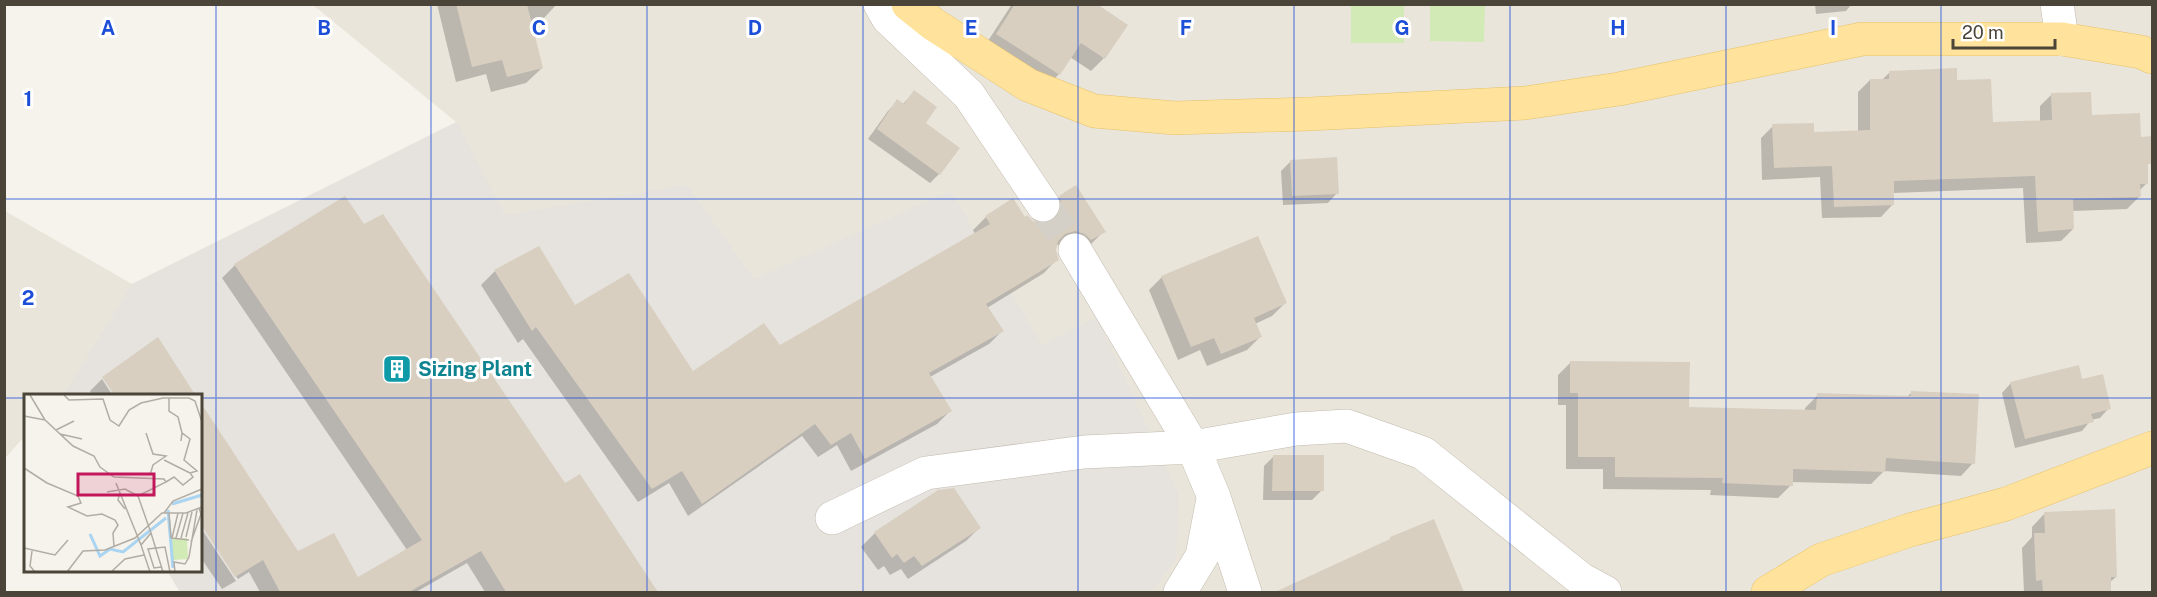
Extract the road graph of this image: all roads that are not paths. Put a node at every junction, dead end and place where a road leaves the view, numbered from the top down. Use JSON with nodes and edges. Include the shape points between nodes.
{"nodes":[{"id":1,"x":880,"y":4,"type":"edge"},
{"id":2,"x":908,"y":4,"type":"edge"},
{"id":3,"x":2057,"y":4,"type":"edge"},
{"id":4,"x":2062,"y":39,"type":"junction"},
{"id":5,"x":2152,"y":57,"type":"edge"},
{"id":6,"x":1043,"y":205,"type":"tunnel mouth"},
{"id":7,"x":1075,"y":250,"type":"tunnel mouth"},
{"id":8,"x":1193,"y":447,"type":"junction"},
{"id":9,"x":2152,"y":448,"type":"edge"},
{"id":10,"x":1214,"y":497,"type":"junction"},
{"id":11,"x":832,"y":518,"type":"dead end"},
{"id":12,"x":1180,"y":592,"type":"edge"},
{"id":13,"x":1245,"y":592,"type":"edge"},
{"id":14,"x":1605,"y":592,"type":"edge"},
{"id":15,"x":1768,"y":592,"type":"edge"}],
"edges":[{"from":1,"to":6,"type":"street","via":[[888,18],[969,95]]},
{"from":2,"to":4,"type":"main road","via":[[1028,85],[1094,111],[1175,118],[1525,103],[1619,89],[1862,39]]},
{"from":3,"to":4,"type":"street"},
{"from":4,"to":5,"type":"main road"},
{"from":7,"to":8,"type":"street"},
{"from":8,"to":10,"type":"street"},
{"from":8,"to":11,"type":"street","via":[[1084,452],[926,473]]},
{"from":8,"to":14,"type":"street","via":[[1296,429],[1347,426],[1423,453],[1581,579]]},
{"from":9,"to":15,"type":"main road","via":[[2006,504],[1821,560]]},
{"from":10,"to":12,"type":"street","via":[[1202,556]]},
{"from":10,"to":13,"type":"street"}]}
